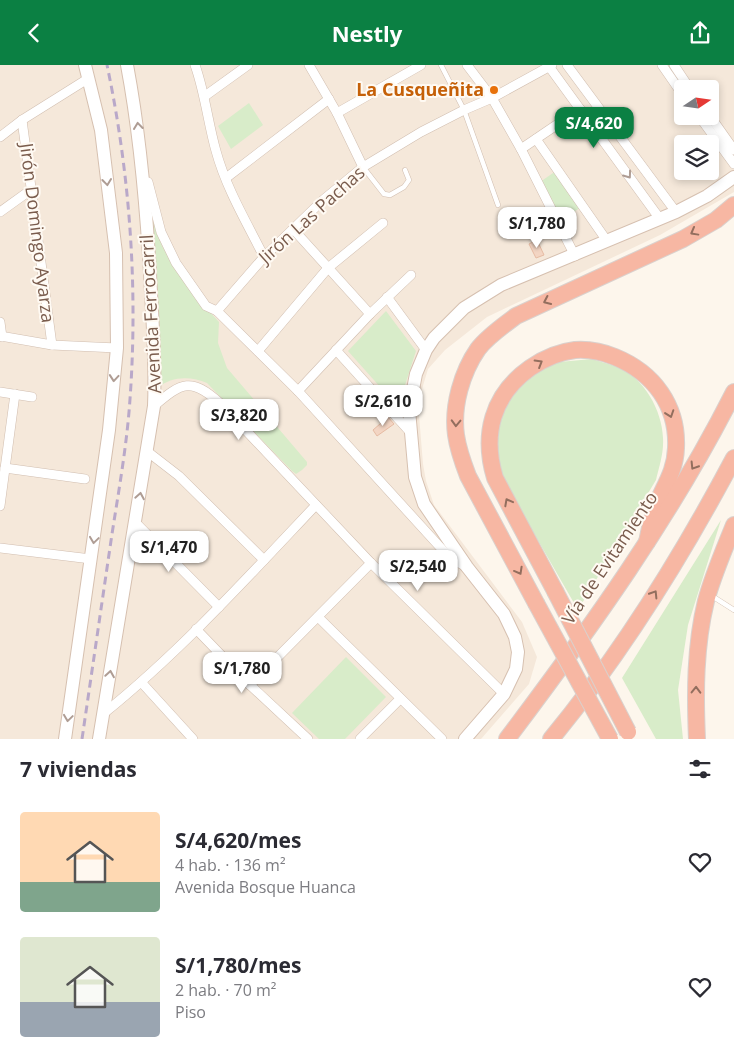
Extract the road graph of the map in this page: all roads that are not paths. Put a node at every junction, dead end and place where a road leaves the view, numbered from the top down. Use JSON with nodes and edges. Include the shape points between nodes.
{"nodes":[{"id":1,"x":85,"y":65,"type":"edge"},
{"id":2,"x":127,"y":65,"type":"edge"},
{"id":3,"x":195,"y":65,"type":"edge"},
{"id":4,"x":248,"y":65,"type":"edge"},
{"id":5,"x":310,"y":65,"type":"edge"},
{"id":6,"x":421,"y":65,"type":"edge"},
{"id":7,"x":441,"y":65,"type":"edge"},
{"id":8,"x":468,"y":65,"type":"edge"},
{"id":9,"x":567,"y":65,"type":"edge"},
{"id":10,"x":662,"y":65,"type":"edge"},
{"id":11,"x":674,"y":65,"type":"edge"},
{"id":12,"x":550,"y":66,"type":"edge"},
{"id":13,"x":89,"y":78,"type":"junction"},
{"id":14,"x":684,"y":80,"type":"edge"},
{"id":15,"x":674,"y":82,"type":"edge"},
{"id":16,"x":204,"y":96,"type":"junction"},
{"id":17,"x":492,"y":98,"type":"junction"},
{"id":18,"x":329,"y":99,"type":"junction"},
{"id":19,"x":580,"y":109,"type":"junction"},
{"id":20,"x":464,"y":110,"type":"junction"},
{"id":21,"x":337,"y":113,"type":"junction"},
{"id":22,"x":22,"y":120,"type":"junction"},
{"id":23,"x":706,"y":125,"type":"edge"},
{"id":24,"x":716,"y":125,"type":"edge"},
{"id":25,"x":0,"y":137,"type":"edge"},
{"id":26,"x":536,"y":139,"type":"junction"},
{"id":27,"x":521,"y":149,"type":"junction"},
{"id":28,"x":734,"y":150,"type":"edge"},
{"id":29,"x":141,"y":153,"type":"junction"},
{"id":30,"x":734,"y":164,"type":"edge"},
{"id":31,"x":364,"y":167,"type":"junction"},
{"id":32,"x":405,"y":170,"type":"dead end"},
{"id":33,"x":734,"y":177,"type":"edge"},
{"id":34,"x":226,"y":178,"type":"junction"},
{"id":35,"x":32,"y":189,"type":"junction"},
{"id":36,"x":498,"y":205,"type":"dead end"},
{"id":37,"x":734,"y":205,"type":"edge"},
{"id":38,"x":0,"y":212,"type":"edge"},
{"id":39,"x":676,"y":212,"type":"junction"},
{"id":40,"x":660,"y":219,"type":"junction"},
{"id":41,"x":383,"y":223,"type":"dead end"},
{"id":42,"x":293,"y":229,"type":"junction"},
{"id":43,"x":607,"y":241,"type":"junction"},
{"id":44,"x":576,"y":255,"type":"junction"},
{"id":45,"x":264,"y":257,"type":"junction"},
{"id":46,"x":328,"y":268,"type":"junction"},
{"id":47,"x":411,"y":275,"type":"dead end"},
{"id":48,"x":387,"y":297,"type":"junction"},
{"id":49,"x":217,"y":311,"type":"junction"},
{"id":50,"x":370,"y":314,"type":"junction"},
{"id":51,"x":0,"y":322,"type":"edge"},
{"id":52,"x":1,"y":337,"type":"edge"},
{"id":53,"x":52,"y":345,"type":"junction"},
{"id":54,"x":117,"y":348,"type":"junction"},
{"id":55,"x":336,"y":350,"type":"junction"},
{"id":56,"x":426,"y":350,"type":"junction"},
{"id":57,"x":258,"y":351,"type":"junction"},
{"id":58,"x":298,"y":391,"type":"junction"},
{"id":59,"x":0,"y":392,"type":"edge"},
{"id":60,"x":734,"y":393,"type":"edge"},
{"id":61,"x":15,"y":394,"type":"junction"},
{"id":62,"x":32,"y":397,"type":"dead end"},
{"id":63,"x":154,"y":406,"type":"junction"},
{"id":64,"x":410,"y":432,"type":"junction"},
{"id":65,"x":4,"y":444,"type":"edge"},
{"id":66,"x":148,"y":451,"type":"junction"},
{"id":67,"x":734,"y":458,"type":"edge"},
{"id":68,"x":5,"y":468,"type":"junction"},
{"id":69,"x":85,"y":479,"type":"dead end"},
{"id":70,"x":316,"y":505,"type":"junction"},
{"id":71,"x":0,"y":506,"type":"edge"},
{"id":72,"x":135,"y":522,"type":"junction"},
{"id":73,"x":734,"y":525,"type":"edge"},
{"id":74,"x":647,"y":542,"type":"junction"},
{"id":75,"x":0,"y":548,"type":"edge"},
{"id":76,"x":91,"y":559,"type":"junction"},
{"id":77,"x":264,"y":560,"type":"junction"},
{"id":78,"x":371,"y":563,"type":"junction"},
{"id":79,"x":467,"y":567,"type":"junction"},
{"id":80,"x":708,"y":594,"type":"junction"},
{"id":81,"x":219,"y":607,"type":"junction"},
{"id":82,"x":734,"y":610,"type":"edge"},
{"id":83,"x":318,"y":617,"type":"junction"},
{"id":84,"x":196,"y":629,"type":"junction"},
{"id":85,"x":142,"y":683,"type":"junction"},
{"id":86,"x":250,"y":685,"type":"junction"},
{"id":87,"x":504,"y":694,"type":"junction"},
{"id":88,"x":400,"y":699,"type":"junction"},
{"id":89,"x":103,"y":714,"type":"junction"},
{"id":90,"x":630,"y":735,"type":"edge"},
{"id":91,"x":65,"y":739,"type":"edge"},
{"id":92,"x":99,"y":739,"type":"edge"},
{"id":93,"x":193,"y":739,"type":"edge"},
{"id":94,"x":308,"y":739,"type":"edge"},
{"id":95,"x":360,"y":739,"type":"edge"},
{"id":96,"x":442,"y":739,"type":"edge"},
{"id":97,"x":465,"y":739,"type":"edge"},
{"id":98,"x":507,"y":739,"type":"edge"},
{"id":99,"x":551,"y":739,"type":"edge"},
{"id":100,"x":611,"y":739,"type":"edge"},
{"id":101,"x":697,"y":739,"type":"edge"}],
"edges":[{"from":1,"to":13,"type":"main road","name":"Avenida Ferrocarril"},
{"from":29,"to":2,"type":"main road","name":"Avenida Ferrocarril","one_way":true},
{"from":3,"to":16,"type":"street"},
{"from":4,"to":16,"type":"street"},
{"from":5,"to":18,"type":"street"},
{"from":6,"to":21,"type":"street"},
{"from":7,"to":20,"type":"lane"},
{"from":8,"to":17,"type":"street"},
{"from":9,"to":39,"type":"street"},
{"from":10,"to":15,"type":"street"},
{"from":11,"to":14,"type":"street"},
{"from":12,"to":17,"type":"street","name":"Jirón Las Pachas"},
{"from":12,"to":19,"type":"street"},
{"from":13,"to":22,"type":"street"},
{"from":13,"to":54,"type":"main road","name":"Avenida Ferrocarril","one_way":true,"via":[[101,130],[116,253]]},
{"from":16,"to":34,"type":"street","via":[[216,153]]},
{"from":17,"to":20,"type":"street","name":"Jirón Las Pachas"},
{"from":17,"to":27,"type":"street"},
{"from":18,"to":21,"type":"street"},
{"from":18,"to":34,"type":"street"},
{"from":19,"to":26,"type":"street"},
{"from":19,"to":40,"type":"street","one_way":true},
{"from":20,"to":31,"type":"street","name":"Jirón Las Pachas"},
{"from":20,"to":36,"type":"lane"},
{"from":21,"to":31,"type":"street"},
{"from":22,"to":25,"type":"street"},
{"from":22,"to":35,"type":"street","name":"Jirón Domingo Ayarza"},
{"from":23,"to":30,"type":"street"},
{"from":24,"to":28,"type":"street"},
{"from":26,"to":27,"type":"street"},
{"from":26,"to":43,"type":"street"},
{"from":27,"to":44,"type":"street"},
{"from":29,"to":49,"type":"street","via":[[161,232],[195,292],[206,305]]},
{"from":29,"to":63,"type":"main road","name":"Avenida Ferrocarril","via":[[156,367]]},
{"from":31,"to":32,"type":"lane","via":[[384,194],[390,195],[409,180]]},
{"from":31,"to":42,"type":"street","name":"Jirón Las Pachas"},
{"from":33,"to":39,"type":"main road"},
{"from":34,"to":45,"type":"street"},
{"from":35,"to":38,"type":"street"},
{"from":35,"to":53,"type":"street","name":"Jirón Domingo Ayarza"},
{"from":37,"to":100,"type":"highway","one_way":true,"bridge":true,"via":[[716,220],[682,239],[516,315],[479,349],[461,386],[456,433],[468,476]]},
{"from":39,"to":40,"type":"main road"},
{"from":40,"to":43,"type":"main road"},
{"from":41,"to":46,"type":"street"},
{"from":42,"to":45,"type":"street","name":"Jirón Las Pachas"},
{"from":42,"to":46,"type":"street"},
{"from":43,"to":44,"type":"main road"},
{"from":44,"to":56,"type":"main road","via":[[501,285],[464,308],[434,337]]},
{"from":45,"to":49,"type":"street","name":"Jirón Las Pachas"},
{"from":46,"to":50,"type":"street"},
{"from":46,"to":57,"type":"street"},
{"from":47,"to":48,"type":"street"},
{"from":48,"to":50,"type":"street"},
{"from":48,"to":56,"type":"street"},
{"from":49,"to":57,"type":"street"},
{"from":50,"to":55,"type":"street"},
{"from":51,"to":52,"type":"street"},
{"from":52,"to":53,"type":"street"},
{"from":53,"to":54,"type":"street"},
{"from":54,"to":76,"type":"main road","name":"Avenida Ferrocarril","one_way":true},
{"from":55,"to":58,"type":"street"},
{"from":55,"to":64,"type":"street"},
{"from":56,"to":64,"type":"main road","via":[[412,387]]},
{"from":57,"to":58,"type":"street"},
{"from":58,"to":79,"type":"street","via":[[450,558]]},
{"from":59,"to":61,"type":"street"},
{"from":60,"to":74,"type":"highway","name":"Vía de Evitamiento","one_way":true,"via":[[711,438]]},
{"from":61,"to":62,"type":"street"},
{"from":61,"to":65,"type":"street"},
{"from":63,"to":66,"type":"main road","name":"Avenida Ferrocarril"},
{"from":63,"to":70,"type":"street","via":[[172,391],[188,385],[205,390]]},
{"from":64,"to":79,"type":"main road","via":[[415,477],[424,504]]},
{"from":65,"to":68,"type":"street"},
{"from":72,"to":66,"type":"main road","name":"Avenida Ferrocarril","one_way":true},
{"from":66,"to":77,"type":"street","via":[[180,476]]},
{"from":99,"to":67,"type":"highway","one_way":true,"via":[[629,635]]},
{"from":68,"to":69,"type":"street"},
{"from":68,"to":71,"type":"street"},
{"from":70,"to":77,"type":"street"},
{"from":70,"to":78,"type":"street"},
{"from":72,"to":81,"type":"street"},
{"from":89,"to":72,"type":"main road","name":"Avenida Ferrocarril","one_way":true},
{"from":73,"to":80,"type":"highway"},
{"from":90,"to":74,"type":"highway","one_way":true,"bridge":true,"via":[[495,478],[488,447],[490,428],[502,395],[517,377],[555,354],[575,350],[605,353],[634,366],[657,386],[675,431],[675,463],[654,511]]},
{"from":74,"to":98,"type":"highway","name":"Vía de Evitamiento"},
{"from":75,"to":76,"type":"street"},
{"from":76,"to":91,"type":"main road","name":"Avenida Ferrocarril","one_way":true},
{"from":77,"to":81,"type":"street"},
{"from":78,"to":83,"type":"street"},
{"from":78,"to":87,"type":"street"},
{"from":79,"to":87,"type":"main road","via":[[504,614],[515,637],[518,652],[516,669]]},
{"from":80,"to":82,"type":"lane"},
{"from":101,"to":80,"type":"highway","one_way":true,"via":[[698,651]]},
{"from":81,"to":84,"type":"street"},
{"from":83,"to":86,"type":"street"},
{"from":83,"to":88,"type":"street"},
{"from":84,"to":85,"type":"street"},
{"from":84,"to":86,"type":"street"},
{"from":85,"to":89,"type":"street"},
{"from":85,"to":93,"type":"street"},
{"from":86,"to":94,"type":"street"},
{"from":87,"to":97,"type":"main road"},
{"from":88,"to":95,"type":"street"},
{"from":88,"to":96,"type":"street"},
{"from":89,"to":92,"type":"main road","name":"Avenida Ferrocarril"}]}
